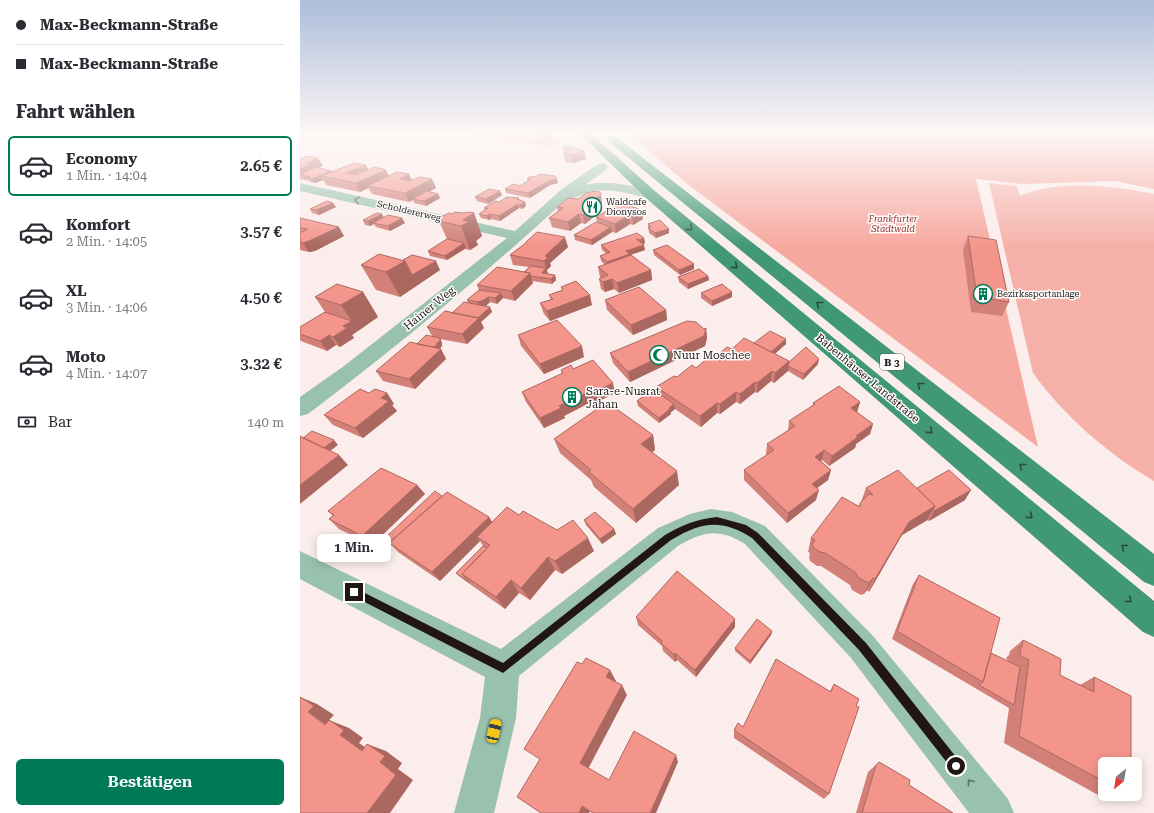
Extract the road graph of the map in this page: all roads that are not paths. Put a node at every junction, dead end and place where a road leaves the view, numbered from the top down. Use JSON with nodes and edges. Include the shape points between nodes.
{"nodes":[{"id":1,"x":595,"y":171,"type":"edge"},
{"id":2,"x":626,"y":171,"type":"edge"},
{"id":3,"x":652,"y":171,"type":"edge"},
{"id":4,"x":300,"y":187,"type":"edge"},
{"id":5,"x":651,"y":194,"type":"junction"},
{"id":6,"x":556,"y":204,"type":"junction"},
{"id":7,"x":518,"y":236,"type":"junction"},
{"id":8,"x":300,"y":408,"type":"edge"},
{"id":9,"x":300,"y":564,"type":"edge"},
{"id":10,"x":1154,"y":572,"type":"edge"},
{"id":11,"x":1154,"y":621,"type":"edge"},
{"id":12,"x":503,"y":668,"type":"junction"},
{"id":13,"x":474,"y":813,"type":"edge"},
{"id":14,"x":994,"y":813,"type":"edge"}],
"edges":[{"from":1,"to":6,"type":"street","name":"Hainer Weg","via":[[567,192]]},
{"from":2,"to":5,"type":"main road","name":"Babenhäuser Landstraße","number":"B 3"},
{"from":10,"to":3,"type":"main road","number":"B 3","one_way":true},
{"from":7,"to":4,"type":"street","name":"Scholdererweg","one_way":true},
{"from":5,"to":6,"type":"street","name":"Hainer Weg","via":[[618,187],[596,188],[574,192]]},
{"from":5,"to":11,"type":"main road","name":"Babenhäuser Landstraße","number":"B 3","one_way":true},
{"from":6,"to":7,"type":"street","name":"Hainer Weg"},
{"from":7,"to":8,"type":"street","name":"Hainer Weg","via":[[351,371]]},
{"from":9,"to":12,"type":"street"},
{"from":12,"to":13,"type":"street","via":[[498,718]]},
{"from":14,"to":12,"type":"street","one_way":true,"via":[[862,647],[755,535],[744,528],[717,520],[699,522],[668,537]]}]}
